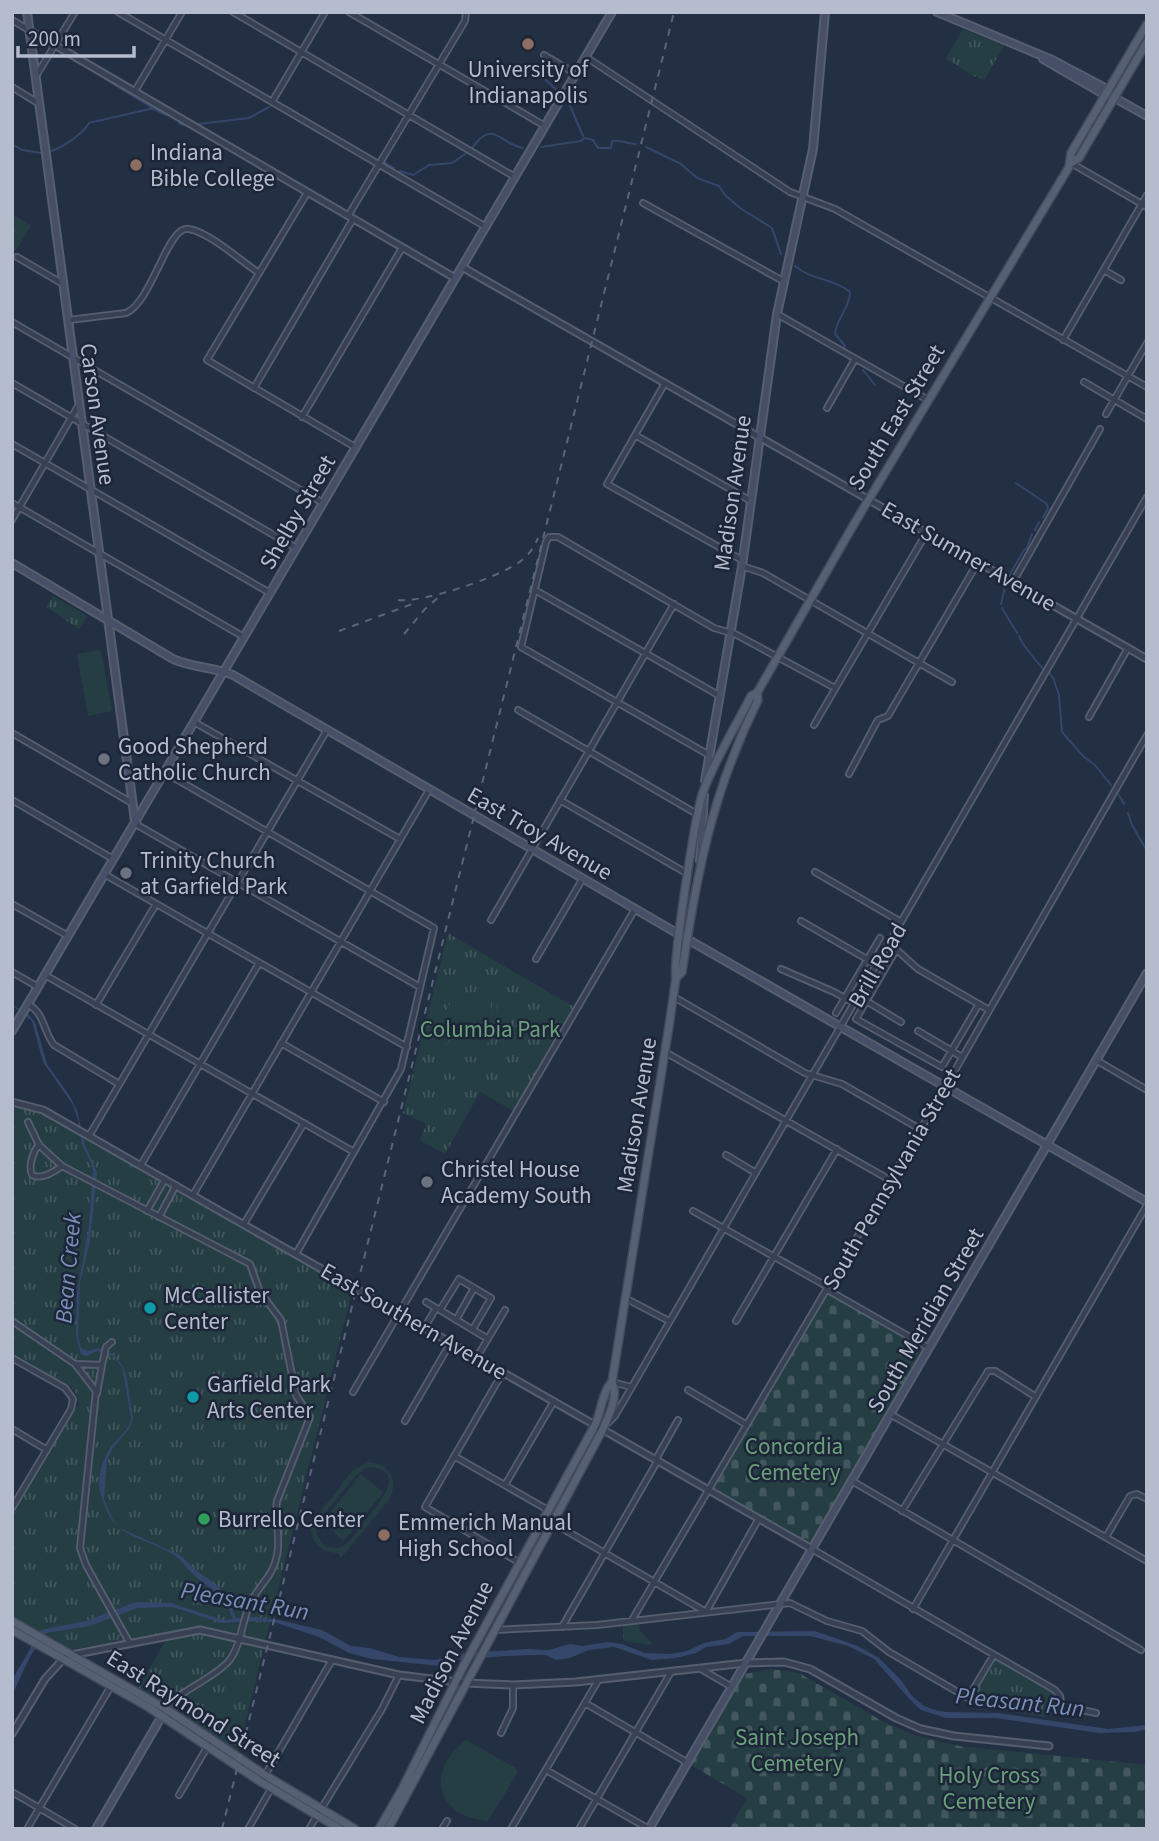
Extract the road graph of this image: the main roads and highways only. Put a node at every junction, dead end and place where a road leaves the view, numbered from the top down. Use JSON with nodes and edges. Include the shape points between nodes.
{"nodes":[{"id":1,"x":27,"y":12,"type":"edge"},
{"id":2,"x":612,"y":12,"type":"edge"},
{"id":3,"x":825,"y":12,"type":"edge"},
{"id":4,"x":937,"y":12,"type":"edge"},
{"id":5,"x":1146,"y":27,"type":"edge"},
{"id":6,"x":1147,"y":42,"type":"edge"},
{"id":7,"x":1106,"y":93,"type":"junction"},
{"id":8,"x":1114,"y":97,"type":"junction"},
{"id":9,"x":1147,"y":116,"type":"edge"},
{"id":10,"x":1071,"y":163,"type":"junction"},
{"id":11,"x":12,"y":563,"type":"edge"},
{"id":12,"x":109,"y":620,"type":"junction"},
{"id":13,"x":223,"y":671,"type":"junction"},
{"id":14,"x":757,"y":693,"type":"junction"},
{"id":15,"x":703,"y":791,"type":"junction"},
{"id":16,"x":699,"y":803,"type":"joint"},
{"id":17,"x":135,"y":821,"type":"junction"},
{"id":18,"x":700,"y":863,"type":"junction"},
{"id":19,"x":679,"y":934,"type":"junction"},
{"id":20,"x":687,"y":939,"type":"junction"},
{"id":21,"x":1147,"y":973,"type":"edge"},
{"id":22,"x":676,"y":978,"type":"junction"},
{"id":23,"x":12,"y":1031,"type":"edge"},
{"id":24,"x":1048,"y":1144,"type":"junction"},
{"id":25,"x":1147,"y":1203,"type":"edge"},
{"id":26,"x":612,"y":1382,"type":"junction"},
{"id":27,"x":13,"y":1625,"type":"edge"},
{"id":28,"x":460,"y":1683,"type":"junction"},
{"id":29,"x":164,"y":1713,"type":"junction"},
{"id":30,"x":319,"y":1812,"type":"junction"},
{"id":31,"x":96,"y":1829,"type":"edge"},
{"id":32,"x":340,"y":1829,"type":"edge"},
{"id":33,"x":355,"y":1829,"type":"edge"},
{"id":34,"x":379,"y":1829,"type":"edge"},
{"id":35,"x":388,"y":1829,"type":"edge"},
{"id":36,"x":649,"y":1829,"type":"edge"}],
"edges":[{"from":1,"to":12,"type":"main road","name":"Carson Avenue"},
{"from":2,"to":13,"type":"main road","name":"Shelby Street"},
{"from":3,"to":15,"type":"main road","name":"Madison Avenue","via":[[814,147],[777,314],[742,563]]},
{"from":4,"to":7,"type":"main road","via":[[1069,68]]},
{"from":5,"to":7,"type":"main road","name":"South East Street"},
{"from":6,"to":8,"type":"main road","name":"South East Street"},
{"from":7,"to":8,"type":"main road"},
{"from":7,"to":10,"type":"main road","name":"South East Street","via":[[1071,153]]},
{"from":8,"to":9,"type":"main road"},
{"from":8,"to":10,"type":"main road","name":"South East Street","via":[[1079,158]]},
{"from":10,"to":14,"type":"main road","name":"South East Street"},
{"from":11,"to":12,"type":"main road","name":"East Troy Avenue"},
{"from":12,"to":13,"type":"main road","name":"East Troy Avenue","via":[[182,663]]},
{"from":12,"to":17,"type":"main road","name":"Carson Avenue"},
{"from":13,"to":17,"type":"main road","name":"Shelby Street"},
{"from":13,"to":19,"type":"main road","name":"East Troy Avenue"},
{"from":14,"to":15,"type":"main road","name":"South East Street","via":[[751,696]]},
{"from":14,"to":18,"type":"main road","name":"South East Street","via":[[758,701],[725,776]]},
{"from":15,"to":16,"type":"main road","name":"South East Street"},
{"from":15,"to":18,"type":"main road","name":"Madison Avenue"},
{"from":16,"to":19,"type":"main road","name":"Madison Avenue"},
{"from":17,"to":23,"type":"main road","name":"Shelby Street"},
{"from":18,"to":20,"type":"main road","name":"Madison Avenue"},
{"from":19,"to":20,"type":"main road","name":"East Troy Avenue"},
{"from":19,"to":22,"type":"main road","name":"Madison Avenue"},
{"from":20,"to":22,"type":"main road","name":"Madison Avenue","via":[[682,972]]},
{"from":20,"to":24,"type":"main road","name":"East Troy Avenue"},
{"from":21,"to":24,"type":"main road","name":"South Meridian Street"},
{"from":22,"to":26,"type":"main road","name":"Madison Avenue"},
{"from":24,"to":25,"type":"main road","name":"East Troy Avenue"},
{"from":24,"to":36,"type":"main road","name":"South Meridian Street"},
{"from":26,"to":28,"type":"main road","name":"Madison Avenue","via":[[595,1425],[463,1667]]},
{"from":26,"to":28,"type":"main road","name":"Madison Avenue","via":[[613,1400],[603,1429],[474,1667]]},
{"from":27,"to":29,"type":"main road","name":"East Raymond Street"},
{"from":28,"to":34,"type":"main road","name":"Madison Avenue"},
{"from":28,"to":35,"type":"main road","name":"Madison Avenue"},
{"from":29,"to":30,"type":"main road","name":"East Raymond Street"},
{"from":29,"to":31,"type":"main road"},
{"from":30,"to":32,"type":"main road","name":"East Raymond Street"},
{"from":30,"to":33,"type":"main road","name":"East Raymond Street"}]}
